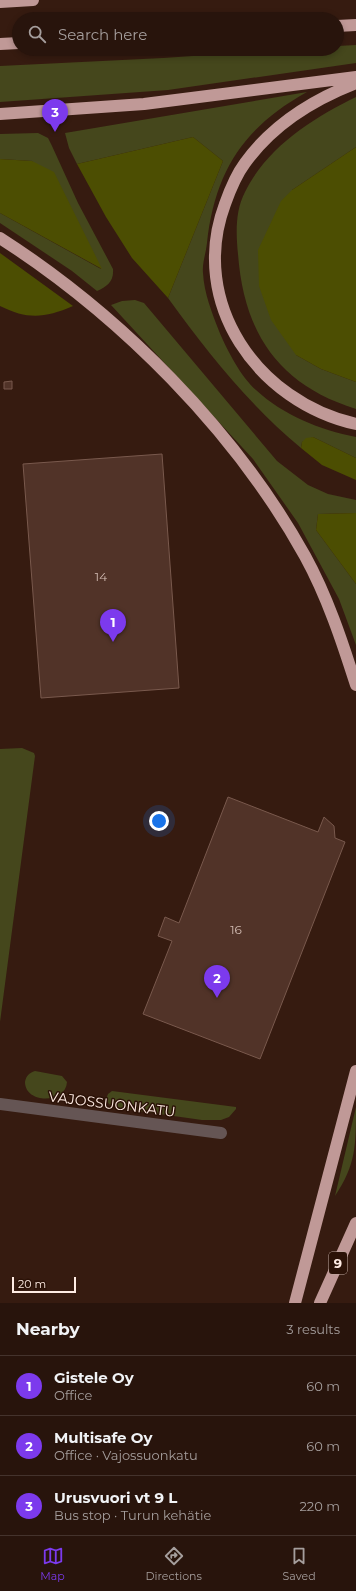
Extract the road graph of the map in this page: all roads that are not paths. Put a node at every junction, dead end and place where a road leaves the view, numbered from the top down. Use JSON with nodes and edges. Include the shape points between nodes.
{"nodes":[{"id":1,"x":33,"y":0,"type":"edge"},
{"id":2,"x":0,"y":2,"type":"edge"},
{"id":3,"x":356,"y":24,"type":"edge"},
{"id":4,"x":344,"y":25,"type":"edge"},
{"id":5,"x":12,"y":43,"type":"edge"},
{"id":6,"x":0,"y":44,"type":"edge"},
{"id":7,"x":356,"y":77,"type":"edge"},
{"id":8,"x":356,"y":83,"type":"edge"},
{"id":9,"x":0,"y":114,"type":"edge"},
{"id":10,"x":0,"y":238,"type":"edge"},
{"id":11,"x":356,"y":424,"type":"edge"},
{"id":12,"x":356,"y":685,"type":"edge"},
{"id":13,"x":356,"y":1071,"type":"edge"},
{"id":14,"x":0,"y":1104,"type":"edge"},
{"id":15,"x":221,"y":1133,"type":"dead end"},
{"id":16,"x":356,"y":1223,"type":"edge"},
{"id":17,"x":295,"y":1303,"type":"edge"},
{"id":18,"x":320,"y":1303,"type":"edge"}],
"edges":[{"from":1,"to":2,"type":"highway"},
{"from":3,"to":4,"type":"highway"},
{"from":5,"to":6,"type":"highway"},
{"from":7,"to":9,"type":"highway","via":[[144,104]]},
{"from":8,"to":11,"type":"highway","via":[[329,93],[295,113],[250,156],[237,176],[223,210],[217,232],[215,258],[225,314],[237,339],[255,365],[275,385],[300,403]]},
{"from":10,"to":12,"type":"highway","via":[[35,260],[131,340],[186,396],[239,456],[305,556],[328,605]]},
{"from":13,"to":17,"type":"highway"},
{"from":14,"to":15,"type":"street","name":"VAJOSSUONKATU"},
{"from":16,"to":18,"type":"highway","number":"9"}]}
